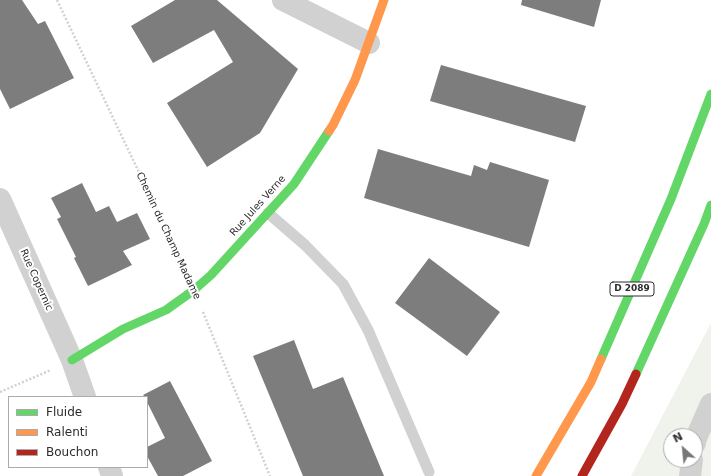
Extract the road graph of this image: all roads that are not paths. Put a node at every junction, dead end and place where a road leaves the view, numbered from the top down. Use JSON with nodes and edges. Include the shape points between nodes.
{"nodes":[{"id":1,"x":283,"y":0,"type":"edge"},
{"id":2,"x":384,"y":0,"type":"edge"},
{"id":3,"x":369,"y":43,"type":"junction"},
{"id":4,"x":711,"y":94,"type":"edge"},
{"id":5,"x":0,"y":199,"type":"edge"},
{"id":6,"x":711,"y":205,"type":"edge"},
{"id":7,"x":268,"y":213,"type":"junction"},
{"id":8,"x":72,"y":360,"type":"junction"},
{"id":9,"x":85,"y":396,"type":"edge"},
{"id":10,"x":711,"y":404,"type":"edge"},
{"id":11,"x":700,"y":428,"type":"edge"},
{"id":12,"x":429,"y":472,"type":"dead end"},
{"id":13,"x":536,"y":476,"type":"edge"},
{"id":14,"x":582,"y":476,"type":"edge"}],
"edges":[{"from":1,"to":3,"type":"street"},
{"from":2,"to":3,"type":"main road","name":"Rue Jules Verne"},
{"from":3,"to":7,"type":"main road","name":"Rue Jules Verne","via":[[334,125],[294,184]]},
{"from":4,"to":13,"type":"main road","number":"D 2089","via":[[671,199],[591,382]]},
{"from":5,"to":8,"type":"street","name":"Rue Copernic"},
{"from":6,"to":14,"type":"main road","via":[[622,404]]},
{"from":7,"to":8,"type":"main road","name":"Rue Jules Verne","via":[[194,290],[166,310],[123,329]]},
{"from":7,"to":12,"type":"lane","via":[[305,245],[343,284],[368,330]]},
{"from":8,"to":9,"type":"street","name":"Rue Copernic"},
{"from":10,"to":11,"type":"street"}]}
